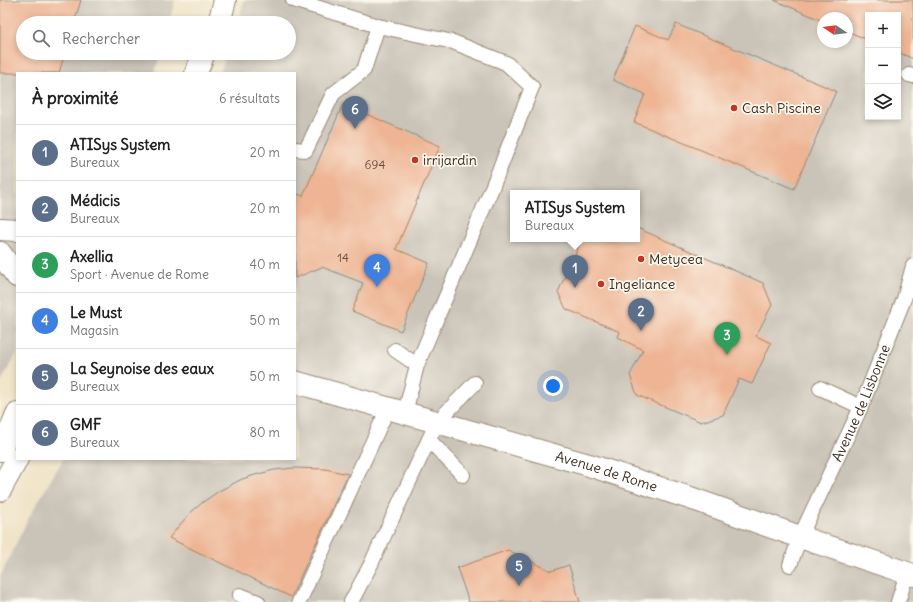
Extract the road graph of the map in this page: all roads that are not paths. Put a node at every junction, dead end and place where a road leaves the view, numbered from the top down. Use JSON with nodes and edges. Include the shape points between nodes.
{"nodes":[{"id":1,"x":293,"y":0,"type":"edge"},
{"id":2,"x":328,"y":5,"type":"edge"},
{"id":3,"x":378,"y":26,"type":"junction"},
{"id":4,"x":201,"y":60,"type":"edge"},
{"id":5,"x":212,"y":60,"type":"edge"},
{"id":6,"x":196,"y":72,"type":"edge"},
{"id":7,"x":209,"y":72,"type":"edge"},
{"id":8,"x":296,"y":149,"type":"edge"},
{"id":9,"x":0,"y":229,"type":"edge"},
{"id":10,"x":16,"y":230,"type":"edge"},
{"id":11,"x":0,"y":253,"type":"edge"},
{"id":12,"x":913,"y":266,"type":"edge"},
{"id":13,"x":16,"y":275,"type":"edge"},
{"id":14,"x":395,"y":350,"type":"dead end"},
{"id":15,"x":417,"y":365,"type":"junction"},
{"id":16,"x":296,"y":382,"type":"edge"},
{"id":17,"x":475,"y":383,"type":"dead end"},
{"id":18,"x":820,"y":388,"type":"dead end"},
{"id":19,"x":861,"y":407,"type":"junction"},
{"id":20,"x":397,"y":410,"type":"junction"},
{"id":21,"x":16,"y":416,"type":"edge"},
{"id":22,"x":433,"y":431,"type":"junction"},
{"id":23,"x":0,"y":450,"type":"edge"},
{"id":24,"x":16,"y":460,"type":"edge"},
{"id":25,"x":463,"y":474,"type":"dead end"},
{"id":26,"x":0,"y":490,"type":"edge"},
{"id":27,"x":800,"y":537,"type":"junction"},
{"id":28,"x":790,"y":565,"type":"dead end"},
{"id":29,"x":910,"y":574,"type":"edge"},
{"id":30,"x":240,"y":595,"type":"dead end"},
{"id":31,"x":258,"y":602,"type":"edge"},
{"id":32,"x":299,"y":602,"type":"edge"},
{"id":33,"x":351,"y":602,"type":"edge"},
{"id":34,"x":898,"y":602,"type":"edge"}],
"edges":[{"from":1,"to":2,"type":"lane"},
{"from":2,"to":3,"type":"lane"},
{"from":3,"to":8,"type":"lane","via":[[364,70],[333,94],[306,150]]},
{"from":3,"to":15,"type":"lane","via":[[459,44],[506,63],[532,87]]},
{"from":4,"to":6,"type":"street"},
{"from":5,"to":7,"type":"street"},
{"from":9,"to":10,"type":"street"},
{"from":11,"to":13,"type":"street"},
{"from":12,"to":19,"type":"lane","name":"Avenue de Lisbonne","via":[[904,298]]},
{"from":14,"to":15,"type":"lane"},
{"from":15,"to":20,"type":"lane"},
{"from":16,"to":20,"type":"street","name":"Avenue de Rome"},
{"from":17,"to":22,"type":"lane"},
{"from":18,"to":19,"type":"lane"},
{"from":19,"to":27,"type":"lane","name":"Avenue de Lisbonne"},
{"from":20,"to":22,"type":"street","name":"Avenue de Rome"},
{"from":20,"to":32,"type":"lane"},
{"from":21,"to":23,"type":"street"},
{"from":22,"to":25,"type":"lane"},
{"from":22,"to":27,"type":"street","name":"Avenue de Rome","via":[[589,465]]},
{"from":22,"to":33,"type":"lane"},
{"from":24,"to":26,"type":"street"},
{"from":27,"to":28,"type":"lane","name":"Avenue de Lisbonne"},
{"from":27,"to":29,"type":"street","name":"Avenue de Rome"},
{"from":29,"to":34,"type":"lane"},
{"from":30,"to":31,"type":"lane"}]}
